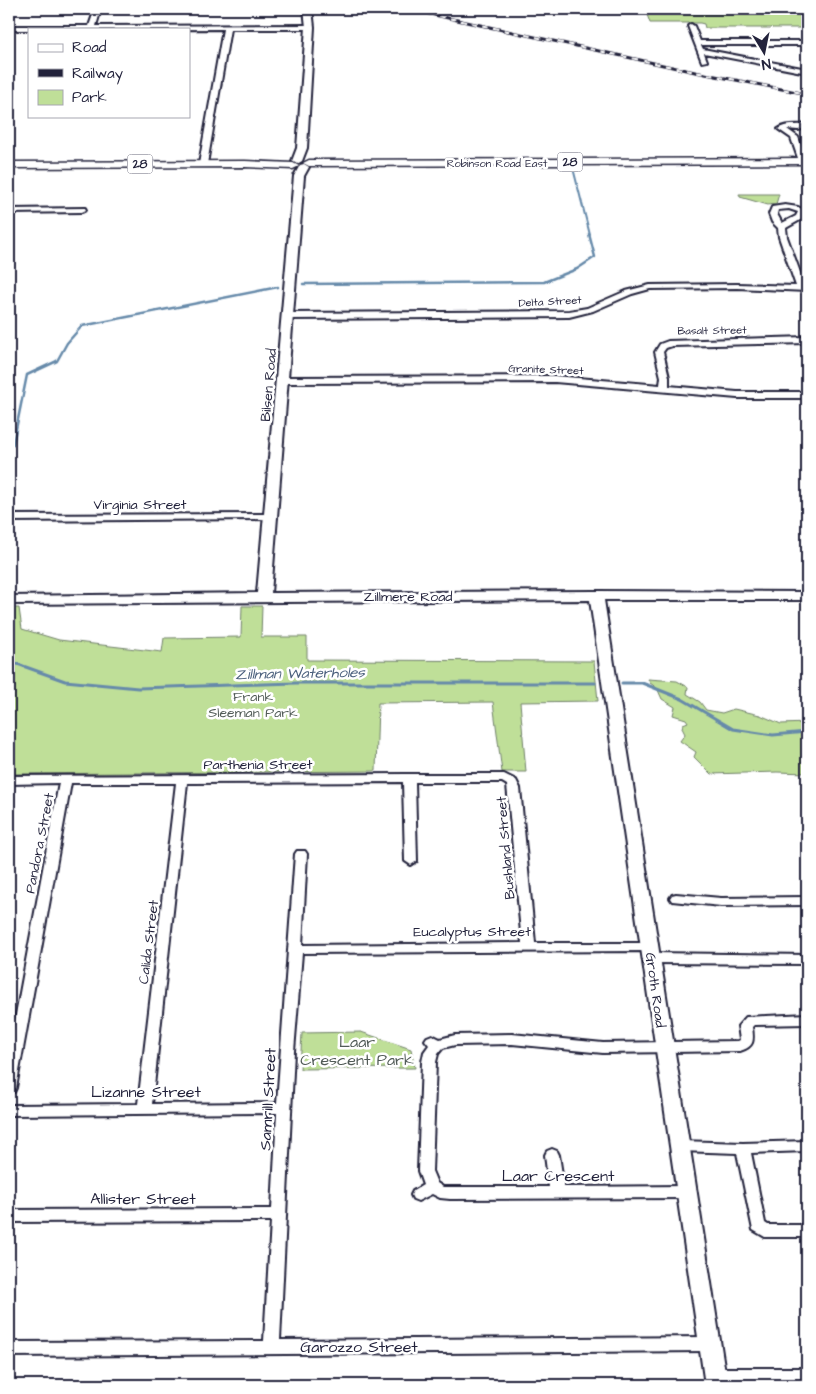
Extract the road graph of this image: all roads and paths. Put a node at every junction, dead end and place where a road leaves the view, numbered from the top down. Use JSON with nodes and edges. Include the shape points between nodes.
{"nodes":[{"id":1,"x":98,"y":9,"type":"edge"},
{"id":2,"x":310,"y":11,"type":"edge"},
{"id":3,"x":310,"y":26,"type":"junction"},
{"id":4,"x":691,"y":26,"type":"dead end"},
{"id":5,"x":227,"y":27,"type":"junction"},
{"id":6,"x":9,"y":28,"type":"edge"},
{"id":7,"x":92,"y":28,"type":"junction"},
{"id":8,"x":807,"y":43,"type":"edge"},
{"id":9,"x":699,"y":46,"type":"junction"},
{"id":10,"x":704,"y":62,"type":"dead end"},
{"id":11,"x":807,"y":71,"type":"edge"},
{"id":12,"x":807,"y":126,"type":"edge"},
{"id":13,"x":798,"y":128,"type":"junction"},
{"id":14,"x":794,"y":137,"type":"junction"},
{"id":15,"x":805,"y":162,"type":"edge"},
{"id":16,"x":203,"y":164,"type":"junction"},
{"id":17,"x":300,"y":164,"type":"junction"},
{"id":18,"x":9,"y":165,"type":"edge"},
{"id":19,"x":82,"y":210,"type":"dead end"},
{"id":20,"x":9,"y":211,"type":"edge"},
{"id":21,"x":782,"y":227,"type":"dead end"},
{"id":22,"x":804,"y":289,"type":"edge"},
{"id":23,"x":288,"y":316,"type":"junction"},
{"id":24,"x":807,"y":340,"type":"edge"},
{"id":25,"x":284,"y":380,"type":"junction"},
{"id":26,"x":664,"y":388,"type":"junction"},
{"id":27,"x":807,"y":395,"type":"edge"},
{"id":28,"x":272,"y":517,"type":"junction"},
{"id":29,"x":9,"y":518,"type":"edge"},
{"id":30,"x":596,"y":595,"type":"junction"},
{"id":31,"x":807,"y":596,"type":"edge"},
{"id":32,"x":264,"y":597,"type":"junction"},
{"id":33,"x":9,"y":600,"type":"edge"},
{"id":34,"x":409,"y":778,"type":"junction"},
{"id":35,"x":182,"y":779,"type":"junction"},
{"id":36,"x":9,"y":780,"type":"edge"},
{"id":37,"x":66,"y":780,"type":"junction"},
{"id":38,"x":507,"y":780,"type":"joint"},
{"id":39,"x":301,"y":854,"type":"dead end"},
{"id":40,"x":411,"y":861,"type":"dead end"},
{"id":41,"x":676,"y":898,"type":"dead end"},
{"id":42,"x":807,"y":901,"type":"edge"},
{"id":43,"x":529,"y":946,"type":"junction"},
{"id":44,"x":295,"y":949,"type":"junction"},
{"id":45,"x":650,"y":952,"type":"junction"},
{"id":46,"x":807,"y":960,"type":"edge"},
{"id":47,"x":807,"y":1018,"type":"edge"},
{"id":48,"x":664,"y":1046,"type":"junction"},
{"id":49,"x":9,"y":1088,"type":"edge"},
{"id":50,"x":284,"y":1108,"type":"junction"},
{"id":51,"x":144,"y":1109,"type":"junction"},
{"id":52,"x":9,"y":1110,"type":"edge"},
{"id":53,"x":680,"y":1146,"type":"junction"},
{"id":54,"x":807,"y":1146,"type":"edge"},
{"id":55,"x":743,"y":1148,"type":"junction"},
{"id":56,"x":552,"y":1155,"type":"dead end"},
{"id":57,"x":432,"y":1187,"type":"junction"},
{"id":58,"x":687,"y":1192,"type":"junction"},
{"id":59,"x":556,"y":1193,"type":"junction"},
{"id":60,"x":418,"y":1195,"type":"dead end"},
{"id":61,"x":278,"y":1215,"type":"junction"},
{"id":62,"x":9,"y":1216,"type":"edge"},
{"id":63,"x":807,"y":1231,"type":"edge"},
{"id":64,"x":710,"y":1344,"type":"junction"},
{"id":65,"x":272,"y":1347,"type":"junction"},
{"id":66,"x":9,"y":1349,"type":"edge"},
{"id":67,"x":807,"y":1375,"type":"edge"},
{"id":68,"x":716,"y":1380,"type":"edge"}],
"edges":[{"from":1,"to":7,"type":"street"},
{"from":2,"to":3,"type":"street","name":"Bilsen Road"},
{"from":3,"to":5,"type":"street"},
{"from":3,"to":17,"type":"street","name":"Bilsen Road"},
{"from":4,"to":9,"type":"street"},
{"from":5,"to":7,"type":"street"},
{"from":5,"to":16,"type":"street"},
{"from":6,"to":7,"type":"street"},
{"from":8,"to":9,"type":"street"},
{"from":9,"to":10,"type":"street"},
{"from":9,"to":11,"type":"street"},
{"from":12,"to":13,"type":"street"},
{"from":13,"to":14,"type":"street"},
{"from":13,"to":14,"type":"street","via":[[782,128]]},
{"from":14,"to":15,"type":"street"},
{"from":15,"to":17,"type":"main road","name":"Robinson Road East","number":"28"},
{"from":16,"to":17,"type":"main road","name":"Robinson Road East","number":"28"},
{"from":16,"to":18,"type":"main road","name":"Robinson Road East","number":"28"},
{"from":17,"to":23,"type":"street","name":"Bilsen Road"},
{"from":19,"to":20,"type":"street"},
{"from":21,"to":22,"type":"street"},
{"from":22,"to":23,"type":"street","name":"Delta Street","via":[[744,286],[650,288],[569,314]]},
{"from":23,"to":25,"type":"street","name":"Bilsen Road"},
{"from":24,"to":26,"type":"street","name":"Basalt Street","via":[[671,343],[659,352]]},
{"from":25,"to":26,"type":"street","name":"Granite Street","via":[[555,379]]},
{"from":25,"to":28,"type":"street","name":"Bilsen Road"},
{"from":26,"to":27,"type":"street","name":"Granite Street","via":[[737,395]]},
{"from":28,"to":29,"type":"street","name":"Virginia Street"},
{"from":28,"to":32,"type":"street","name":"Bilsen Road"},
{"from":30,"to":31,"type":"street","name":"Zillmere Road"},
{"from":30,"to":32,"type":"street","name":"Zillmere Road"},
{"from":30,"to":45,"type":"street","name":"Groth Road"},
{"from":32,"to":33,"type":"street","name":"Zillmere Road"},
{"from":34,"to":35,"type":"street","name":"Parthenia Street"},
{"from":34,"to":38,"type":"street","name":"Parthenia Street","via":[[497,777]]},
{"from":34,"to":40,"type":"street"},
{"from":35,"to":37,"type":"street","name":"Parthenia Street"},
{"from":35,"to":51,"type":"street","name":"Calida Street"},
{"from":36,"to":37,"type":"street","name":"Parthenia Street"},
{"from":37,"to":49,"type":"street","name":"Pandora Street"},
{"from":38,"to":43,"type":"street","name":"Bushland Street","via":[[514,788]]},
{"from":39,"to":44,"type":"street","name":"Samrill Street"},
{"from":41,"to":42,"type":"street","via":[[720,902]]},
{"from":43,"to":44,"type":"street","name":"Eucalyptus Street"},
{"from":43,"to":45,"type":"street","name":"Eucalyptus Street"},
{"from":44,"to":50,"type":"street","name":"Samrill Street"},
{"from":45,"to":46,"type":"street","name":"Eucalyptus Street"},
{"from":45,"to":48,"type":"street","name":"Groth Road"},
{"from":47,"to":48,"type":"street","via":[[750,1020],[745,1026],[747,1042],[740,1046]]},
{"from":48,"to":53,"type":"street","name":"Groth Road"},
{"from":48,"to":57,"type":"street","via":[[604,1048],[512,1039],[435,1042],[429,1062],[425,1171]]},
{"from":50,"to":51,"type":"street","name":"Lizanne Street"},
{"from":50,"to":61,"type":"street","name":"Samrill Street"},
{"from":51,"to":52,"type":"street","name":"Lizanne Street"},
{"from":53,"to":55,"type":"street"},
{"from":53,"to":58,"type":"street","name":"Groth Road"},
{"from":54,"to":55,"type":"street"},
{"from":55,"to":63,"type":"street","via":[[759,1228],[768,1232]]},
{"from":56,"to":59,"type":"street"},
{"from":57,"to":59,"type":"street","name":"Laar Crescent","via":[[450,1193]]},
{"from":57,"to":60,"type":"street"},
{"from":58,"to":59,"type":"street","name":"Laar Crescent"},
{"from":58,"to":64,"type":"street","name":"Groth Road"},
{"from":61,"to":62,"type":"street","name":"Allister Street"},
{"from":61,"to":65,"type":"street","name":"Samrill Street"},
{"from":64,"to":65,"type":"street","name":"Garozzo Street"},
{"from":64,"to":68,"type":"street","name":"Groth Road"},
{"from":65,"to":66,"type":"street","name":"Garozzo Street"},
{"from":67,"to":68,"type":"street"}]}
